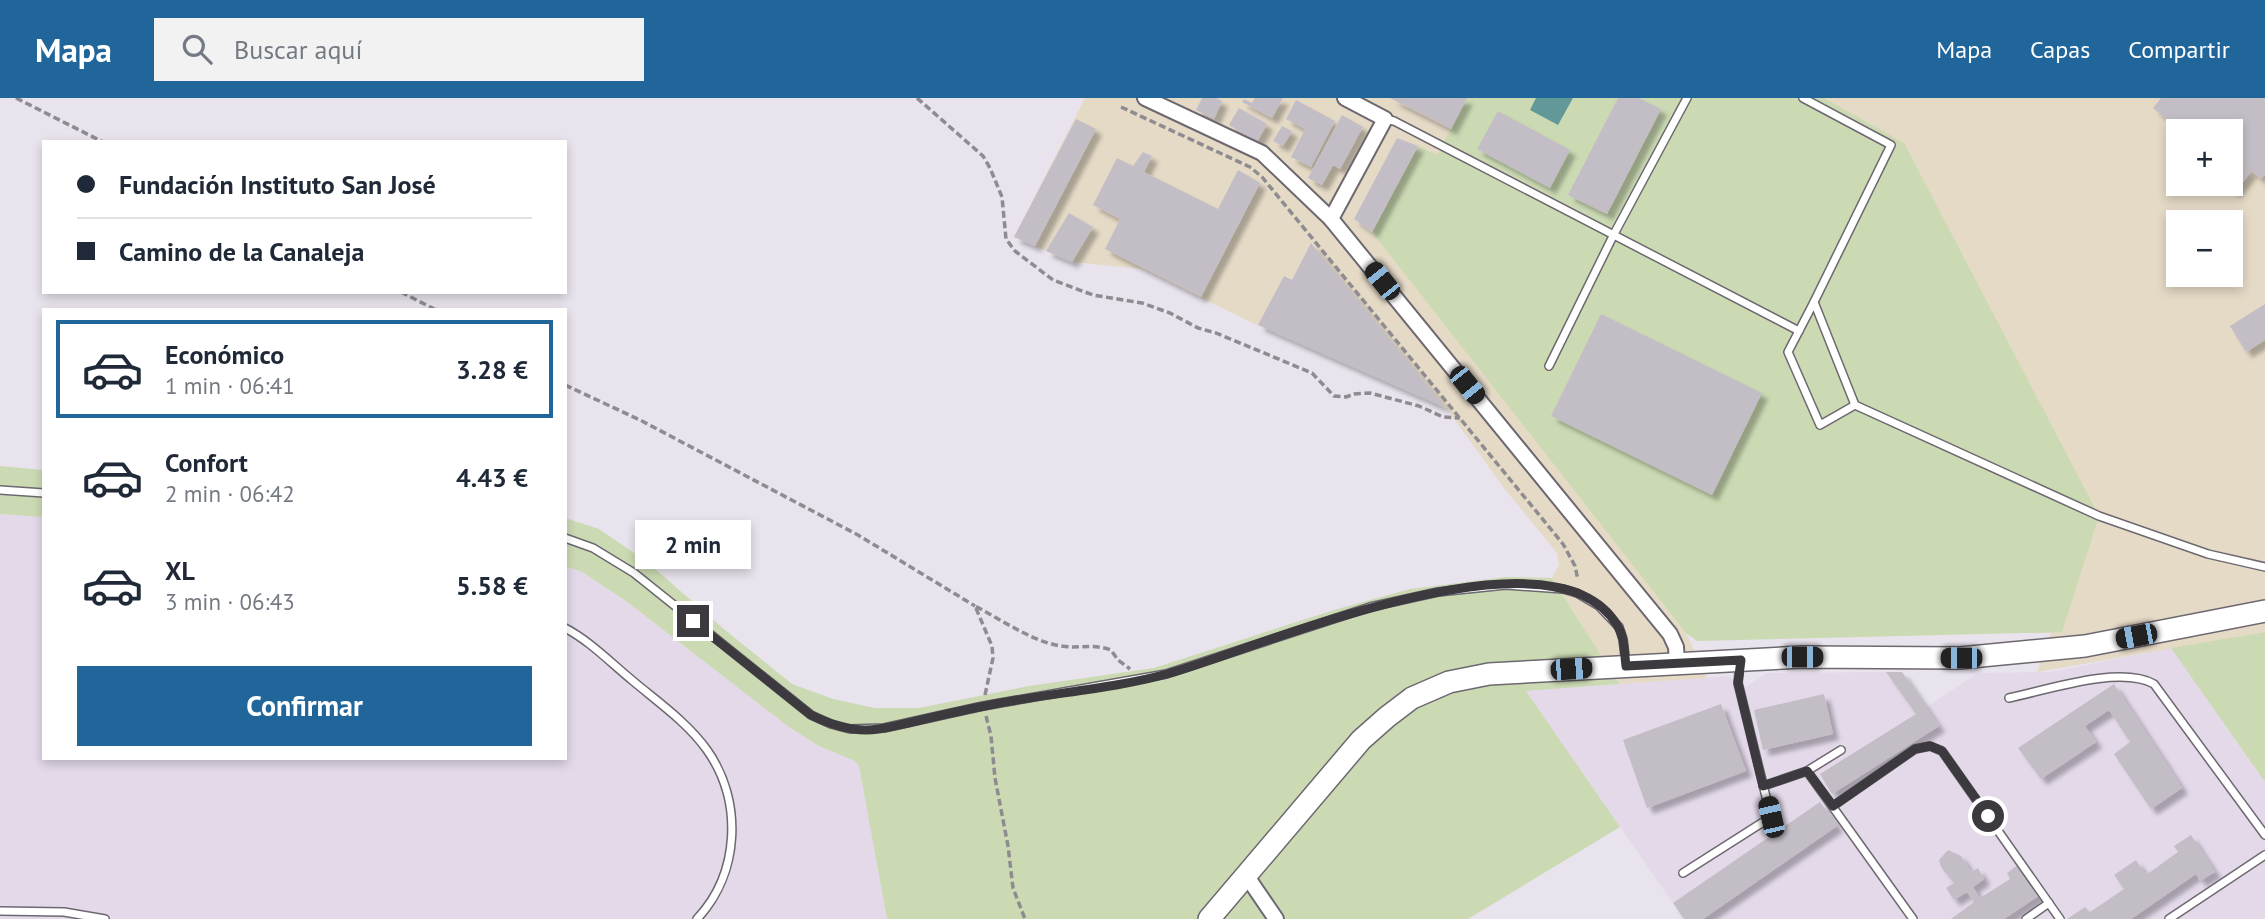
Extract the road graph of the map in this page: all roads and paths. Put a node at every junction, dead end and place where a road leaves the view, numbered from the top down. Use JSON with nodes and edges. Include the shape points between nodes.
{"nodes":[{"id":1,"x":16,"y":98,"type":"edge"},
{"id":2,"x":917,"y":98,"type":"edge"},
{"id":3,"x":1145,"y":98,"type":"edge"},
{"id":4,"x":1345,"y":98,"type":"edge"},
{"id":5,"x":1687,"y":98,"type":"edge"},
{"id":6,"x":1803,"y":98,"type":"edge"},
{"id":7,"x":1121,"y":107,"type":"dead end"},
{"id":8,"x":1385,"y":119,"type":"junction"},
{"id":9,"x":99,"y":140,"type":"edge"},
{"id":10,"x":1331,"y":219,"type":"junction"},
{"id":11,"x":1614,"y":234,"type":"junction"},
{"id":12,"x":405,"y":294,"type":"edge"},
{"id":13,"x":1814,"y":302,"type":"junction"},
{"id":14,"x":432,"y":308,"type":"edge"},
{"id":15,"x":1799,"y":331,"type":"junction"},
{"id":16,"x":1549,"y":366,"type":"dead end"},
{"id":17,"x":567,"y":386,"type":"edge"},
{"id":18,"x":1856,"y":405,"type":"junction"},
{"id":19,"x":1460,"y":418,"type":"junction"},
{"id":20,"x":0,"y":490,"type":"edge"},
{"id":21,"x":42,"y":493,"type":"edge"},
{"id":22,"x":567,"y":539,"type":"edge"},
{"id":23,"x":2265,"y":567,"type":"edge"},
{"id":24,"x":1577,"y":593,"type":"junction"},
{"id":25,"x":975,"y":606,"type":"junction"},
{"id":26,"x":2265,"y":611,"type":"edge"},
{"id":27,"x":567,"y":629,"type":"edge"},
{"id":28,"x":1741,"y":660,"type":"junction"},
{"id":29,"x":1677,"y":663,"type":"junction"},
{"id":30,"x":1626,"y":666,"type":"junction"},
{"id":31,"x":1144,"y":679,"type":"junction"},
{"id":32,"x":2009,"y":698,"type":"dead end"},
{"id":33,"x":983,"y":706,"type":"junction"},
{"id":34,"x":1841,"y":750,"type":"dead end"},
{"id":35,"x":1807,"y":771,"type":"junction"},
{"id":36,"x":1763,"y":786,"type":"junction"},
{"id":37,"x":1833,"y":806,"type":"junction"},
{"id":38,"x":2265,"y":835,"type":"edge"},
{"id":39,"x":2265,"y":855,"type":"edge"},
{"id":40,"x":1683,"y":873,"type":"dead end"},
{"id":41,"x":1246,"y":875,"type":"junction"},
{"id":42,"x":2049,"y":903,"type":"junction"},
{"id":43,"x":0,"y":911,"type":"edge"},
{"id":44,"x":105,"y":919,"type":"edge"},
{"id":45,"x":697,"y":919,"type":"edge"},
{"id":46,"x":1025,"y":919,"type":"edge"},
{"id":47,"x":1209,"y":919,"type":"edge"},
{"id":48,"x":1276,"y":919,"type":"edge"},
{"id":49,"x":1913,"y":919,"type":"edge"},
{"id":50,"x":2026,"y":919,"type":"edge"},
{"id":51,"x":2060,"y":919,"type":"edge"},
{"id":52,"x":2169,"y":919,"type":"edge"}],
"edges":[{"from":1,"to":9,"type":"path"},
{"from":2,"to":19,"type":"path","via":[[983,156],[1002,197],[1006,239],[1054,280],[1093,295],[1170,313],[1312,373],[1335,396],[1370,393],[1443,417]]},
{"from":3,"to":10,"type":"street","via":[[1262,153]]},
{"from":4,"to":8,"type":"street"},
{"from":5,"to":11,"type":"lane"},
{"from":6,"to":13,"type":"lane","via":[[1891,145]]},
{"from":7,"to":19,"type":"path","via":[[1251,167],[1262,177]]},
{"from":8,"to":10,"type":"street"},
{"from":8,"to":11,"type":"lane"},
{"from":10,"to":29,"type":"street","via":[[1670,634]]},
{"from":11,"to":15,"type":"lane"},
{"from":11,"to":16,"type":"lane"},
{"from":12,"to":14,"type":"path"},
{"from":13,"to":15,"type":"lane"},
{"from":13,"to":18,"type":"lane"},
{"from":15,"to":18,"type":"lane","via":[[1788,352],[1820,425]]},
{"from":17,"to":25,"type":"path","via":[[858,536]]},
{"from":18,"to":23,"type":"lane","via":[[2099,516],[2208,554]]},
{"from":19,"to":24,"type":"path","via":[[1563,544],[1575,566]]},
{"from":20,"to":21,"type":"lane"},
{"from":22,"to":33,"type":"lane","via":[[593,548],[634,573],[792,702],[831,724],[868,730]]},
{"from":24,"to":30,"type":"lane","via":[[1599,606],[1619,627]]},
{"from":24,"to":31,"type":"lane","via":[[1506,585],[1406,598]]},
{"from":25,"to":31,"type":"path","via":[[1059,646],[1111,650]]},
{"from":25,"to":33,"type":"path","via":[[993,658]]},
{"from":26,"to":28,"type":"main road","via":[[2085,646],[1974,657]]},
{"from":27,"to":45,"type":"lane","via":[[685,725],[707,750],[724,782],[732,821],[729,859],[715,895]]},
{"from":28,"to":29,"type":"main road"},
{"from":28,"to":36,"type":"lane","via":[[1738,683]]},
{"from":29,"to":30,"type":"main road"},
{"from":30,"to":41,"type":"main road","via":[[1489,674],[1449,682],[1412,698],[1360,740]]},
{"from":31,"to":33,"type":"lane"},
{"from":32,"to":38,"type":"lane","via":[[2109,677],[2146,679]]},
{"from":33,"to":46,"type":"path","via":[[1013,888]]},
{"from":34,"to":35,"type":"lane"},
{"from":35,"to":36,"type":"lane"},
{"from":35,"to":37,"type":"lane"},
{"from":36,"to":40,"type":"lane","via":[[1771,817]]},
{"from":37,"to":42,"type":"lane","via":[[1915,749],[1930,746],[1942,751]]},
{"from":37,"to":49,"type":"lane"},
{"from":39,"to":52,"type":"lane"},
{"from":41,"to":47,"type":"main road"},
{"from":41,"to":48,"type":"street"},
{"from":42,"to":50,"type":"lane"},
{"from":42,"to":51,"type":"lane"},
{"from":43,"to":44,"type":"lane","via":[[64,912]]}]}
